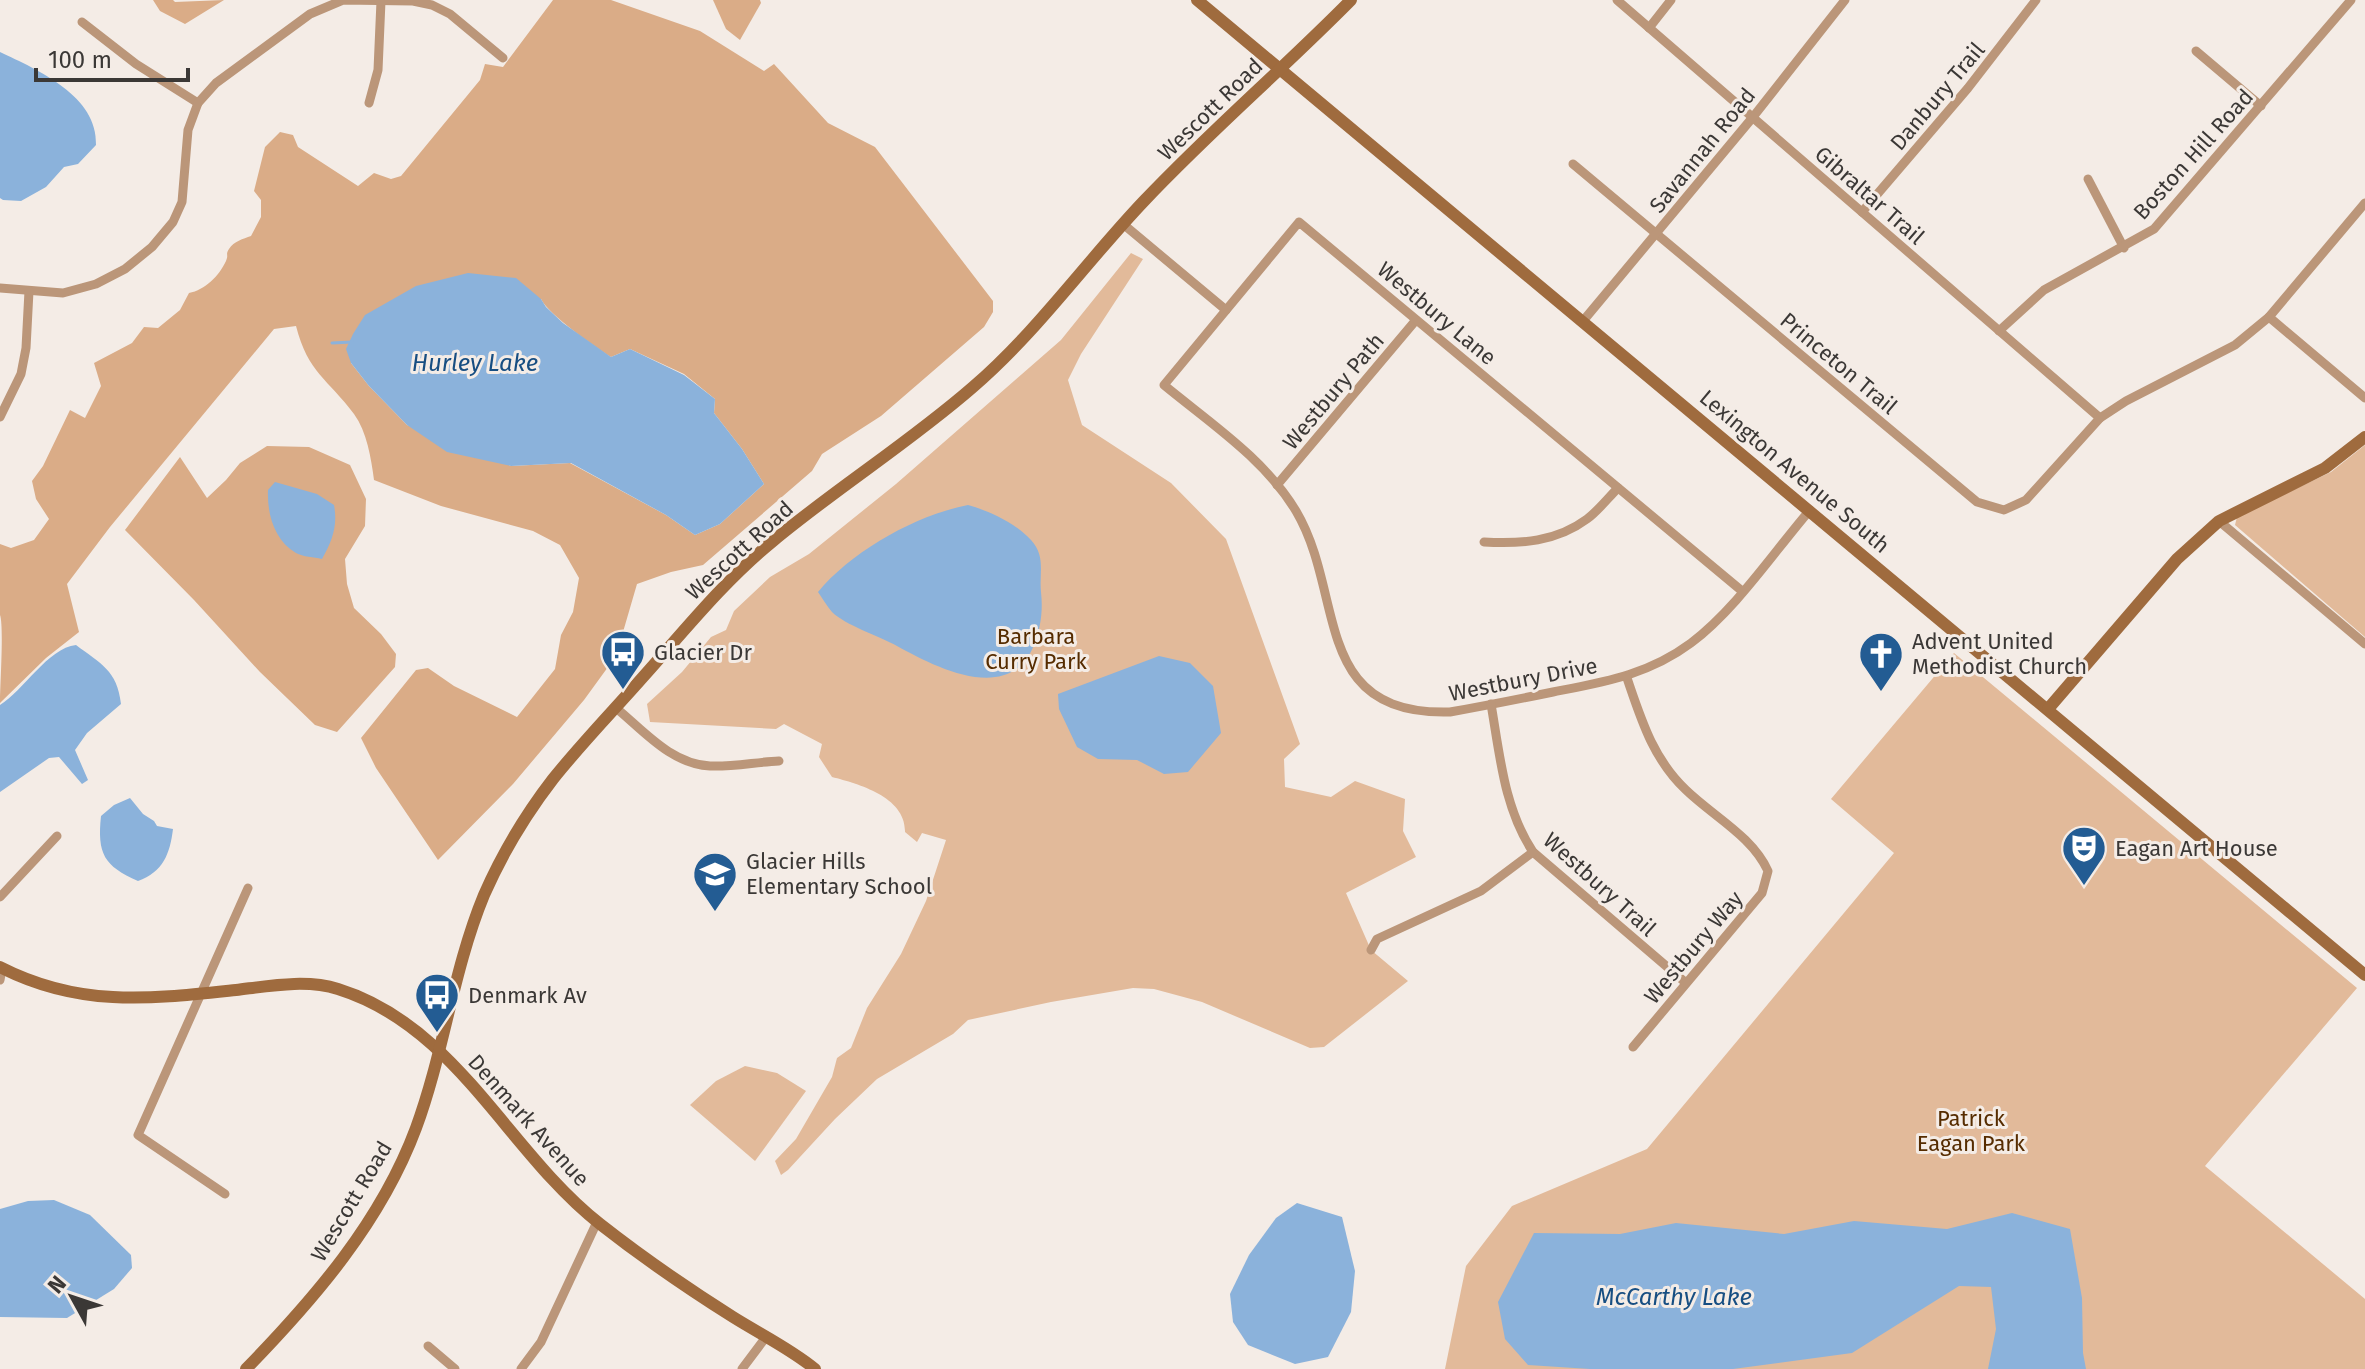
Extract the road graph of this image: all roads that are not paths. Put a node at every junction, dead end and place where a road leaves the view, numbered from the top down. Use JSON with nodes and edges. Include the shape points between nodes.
{"nodes":[{"id":1,"x":1197,"y":0,"type":"edge"},
{"id":2,"x":1351,"y":0,"type":"edge"},
{"id":3,"x":1617,"y":0,"type":"edge"},
{"id":4,"x":1671,"y":0,"type":"edge"},
{"id":5,"x":1845,"y":0,"type":"edge"},
{"id":6,"x":2036,"y":0,"type":"edge"},
{"id":7,"x":2351,"y":0,"type":"edge"},
{"id":8,"x":381,"y":1,"type":"edge"},
{"id":9,"x":444,"y":5,"type":"edge"},
{"id":10,"x":82,"y":22,"type":"dead end"},
{"id":11,"x":1649,"y":28,"type":"junction"},
{"id":12,"x":2196,"y":51,"type":"dead end"},
{"id":13,"x":503,"y":58,"type":"dead end"},
{"id":14,"x":1281,"y":69,"type":"junction"},
{"id":15,"x":198,"y":103,"type":"junction"},
{"id":16,"x":369,"y":103,"type":"dead end"},
{"id":17,"x":2261,"y":106,"type":"junction"},
{"id":18,"x":1753,"y":117,"type":"junction"},
{"id":19,"x":1573,"y":164,"type":"dead end"},
{"id":20,"x":2088,"y":179,"type":"dead end"},
{"id":21,"x":2365,"y":203,"type":"edge"},
{"id":22,"x":1862,"y":212,"type":"junction"},
{"id":23,"x":1123,"y":224,"type":"junction"},
{"id":24,"x":1656,"y":234,"type":"junction"},
{"id":25,"x":2124,"y":248,"type":"junction"},
{"id":26,"x":0,"y":288,"type":"edge"},
{"id":27,"x":29,"y":291,"type":"junction"},
{"id":28,"x":1226,"y":310,"type":"junction"},
{"id":29,"x":2269,"y":317,"type":"junction"},
{"id":30,"x":1416,"y":320,"type":"junction"},
{"id":31,"x":1583,"y":321,"type":"junction"},
{"id":32,"x":1999,"y":331,"type":"junction"},
{"id":33,"x":2365,"y":398,"type":"edge"},
{"id":34,"x":0,"y":417,"type":"edge"},
{"id":35,"x":2100,"y":418,"type":"junction"},
{"id":36,"x":2365,"y":437,"type":"edge"},
{"id":37,"x":1277,"y":485,"type":"junction"},
{"id":38,"x":1618,"y":488,"type":"junction"},
{"id":39,"x":1810,"y":510,"type":"junction"},
{"id":40,"x":2219,"y":521,"type":"junction"},
{"id":41,"x":1484,"y":542,"type":"dead end"},
{"id":42,"x":1742,"y":591,"type":"junction"},
{"id":43,"x":2365,"y":644,"type":"edge"},
{"id":44,"x":1627,"y":678,"type":"junction"},
{"id":45,"x":1491,"y":704,"type":"junction"},
{"id":46,"x":616,"y":708,"type":"junction"},
{"id":47,"x":2048,"y":709,"type":"junction"},
{"id":48,"x":779,"y":761,"type":"dead end"},
{"id":49,"x":57,"y":836,"type":"dead end"},
{"id":50,"x":1533,"y":852,"type":"junction"},
{"id":51,"x":248,"y":888,"type":"dead end"},
{"id":52,"x":0,"y":897,"type":"edge"},
{"id":53,"x":1371,"y":950,"type":"dead end"},
{"id":54,"x":1,"y":972,"type":"edge"},
{"id":55,"x":2365,"y":975,"type":"edge"},
{"id":56,"x":1686,"y":983,"type":"junction"},
{"id":57,"x":201,"y":994,"type":"junction"},
{"id":58,"x":1633,"y":1047,"type":"dead end"},
{"id":59,"x":440,"y":1049,"type":"junction"},
{"id":60,"x":225,"y":1194,"type":"dead end"},
{"id":61,"x":597,"y":1222,"type":"junction"},
{"id":62,"x":766,"y":1337,"type":"junction"},
{"id":63,"x":428,"y":1346,"type":"dead end"},
{"id":64,"x":246,"y":1369,"type":"edge"},
{"id":65,"x":455,"y":1369,"type":"edge"},
{"id":66,"x":521,"y":1369,"type":"edge"},
{"id":67,"x":742,"y":1369,"type":"edge"},
{"id":68,"x":815,"y":1369,"type":"edge"}],
"edges":[{"from":1,"to":14,"type":"street","name":"Lexington Avenue South"},
{"from":2,"to":14,"type":"street","name":"Wescott Road"},
{"from":3,"to":11,"type":"street","name":"Gibraltar Trail"},
{"from":4,"to":11,"type":"street"},
{"from":5,"to":18,"type":"street","name":"Savannah Road"},
{"from":6,"to":22,"type":"street","name":"Danbury Trail"},
{"from":7,"to":17,"type":"street","name":"Boston Hill Road"},
{"from":8,"to":9,"type":"street"},
{"from":8,"to":15,"type":"street","via":[[343,0],[310,14],[216,83]]},
{"from":8,"to":16,"type":"street","via":[[378,70]]},
{"from":9,"to":13,"type":"street"},
{"from":10,"to":15,"type":"street"},
{"from":11,"to":18,"type":"street","name":"Gibraltar Trail"},
{"from":12,"to":17,"type":"street"},
{"from":14,"to":23,"type":"street","name":"Wescott Road"},
{"from":14,"to":31,"type":"street","name":"Lexington Avenue South"},
{"from":15,"to":27,"type":"street","via":[[188,130],[182,202],[152,247],[96,284],[63,293]]},
{"from":17,"to":25,"type":"street","name":"Boston Hill Road","via":[[2154,229]]},
{"from":18,"to":22,"type":"street","name":"Gibraltar Trail"},
{"from":18,"to":24,"type":"street","name":"Savannah Road"},
{"from":19,"to":24,"type":"street","name":"Princeton Trail"},
{"from":20,"to":25,"type":"street"},
{"from":21,"to":29,"type":"street"},
{"from":22,"to":32,"type":"street","name":"Gibraltar Trail"},
{"from":23,"to":28,"type":"street"},
{"from":23,"to":46,"type":"street","name":"Wescott Road","via":[[1034,328],[973,387],[773,541],[718,590]]},
{"from":24,"to":31,"type":"street","name":"Savannah Road"},
{"from":24,"to":35,"type":"street","name":"Princeton Trail","via":[[1977,502],[2004,510],[2026,500]]},
{"from":25,"to":32,"type":"street","name":"Boston Hill Road","via":[[2044,290]]},
{"from":26,"to":27,"type":"street"},
{"from":27,"to":34,"type":"street","via":[[21,374]]},
{"from":28,"to":30,"type":"street","name":"Westbury Lane","via":[[1299,222]]},
{"from":28,"to":37,"type":"street","name":"Westbury Drive","via":[[1164,385]]},
{"from":29,"to":33,"type":"street"},
{"from":29,"to":35,"type":"street","via":[[2235,345]]},
{"from":30,"to":37,"type":"street","name":"Westbury Path"},
{"from":30,"to":38,"type":"street","name":"Westbury Lane"},
{"from":31,"to":39,"type":"street","name":"Lexington Avenue South"},
{"from":32,"to":35,"type":"street","name":"Gibraltar Trail"},
{"from":36,"to":40,"type":"street","via":[[2325,468]]},
{"from":37,"to":45,"type":"street","name":"Westbury Drive","via":[[1309,539],[1338,645],[1370,691],[1394,706],[1421,713]]},
{"from":38,"to":41,"type":"street","via":[[1587,519],[1549,539]]},
{"from":38,"to":42,"type":"street","name":"Westbury Lane"},
{"from":39,"to":42,"type":"street","name":"Westbury Drive"},
{"from":39,"to":47,"type":"street","name":"Lexington Avenue South"},
{"from":40,"to":43,"type":"street"},
{"from":40,"to":47,"type":"street","via":[[2177,559]]},
{"from":42,"to":44,"type":"street","name":"Westbury Drive","via":[[1690,644]]},
{"from":44,"to":45,"type":"street","name":"Westbury Drive"},
{"from":44,"to":56,"type":"street","name":"Westbury Way","via":[[1645,733],[1665,767],[1759,852],[1768,871],[1762,893]]},
{"from":45,"to":50,"type":"street","name":"Westbury Trail","via":[[1510,808]]},
{"from":46,"to":48,"type":"street","via":[[670,753],[689,762],[722,766]]},
{"from":46,"to":59,"type":"street","name":"Wescott Road","via":[[554,778],[511,843],[469,939]]},
{"from":47,"to":55,"type":"street","name":"Lexington Avenue South"},
{"from":49,"to":52,"type":"street"},
{"from":50,"to":53,"type":"street","via":[[1481,891],[1377,939]]},
{"from":50,"to":56,"type":"street","name":"Westbury Trail"},
{"from":51,"to":57,"type":"street"},
{"from":54,"to":57,"type":"street","name":"Denmark Avenue","via":[[95,997]]},
{"from":56,"to":58,"type":"street","name":"Westbury Way"},
{"from":57,"to":59,"type":"street","name":"Denmark Avenue","via":[[289,984],[335,988],[386,1008]]},
{"from":57,"to":60,"type":"street","via":[[138,1135]]},
{"from":59,"to":61,"type":"street","name":"Denmark Avenue","via":[[557,1184]]},
{"from":59,"to":64,"type":"street","name":"Wescott Road","via":[[434,1080],[393,1180],[341,1263]]},
{"from":61,"to":62,"type":"street","name":"Denmark Avenue"},
{"from":61,"to":66,"type":"street","via":[[541,1342]]},
{"from":62,"to":67,"type":"street"},
{"from":62,"to":68,"type":"street","name":"Denmark Avenue"},
{"from":63,"to":65,"type":"street"}]}
